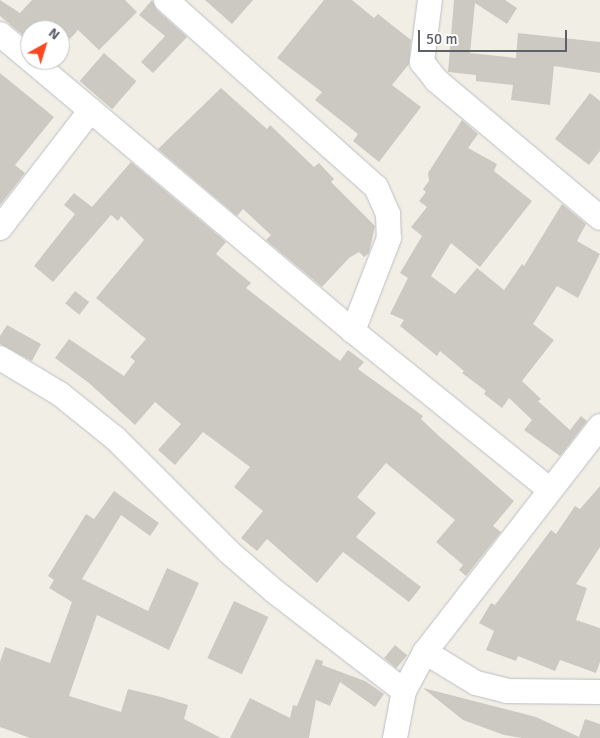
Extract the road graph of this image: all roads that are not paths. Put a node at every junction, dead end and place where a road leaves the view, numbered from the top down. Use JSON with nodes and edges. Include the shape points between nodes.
{"nodes":[{"id":1,"x":166,"y":0,"type":"edge"},
{"id":2,"x":430,"y":0,"type":"edge"},
{"id":3,"x":0,"y":34,"type":"edge"},
{"id":4,"x":20,"y":50,"type":"edge"},
{"id":5,"x":44,"y":70,"type":"edge"},
{"id":6,"x":91,"y":110,"type":"junction"},
{"id":7,"x":600,"y":218,"type":"edge"},
{"id":8,"x":0,"y":228,"type":"edge"},
{"id":9,"x":353,"y":331,"type":"junction"},
{"id":10,"x":0,"y":358,"type":"edge"},
{"id":11,"x":600,"y":426,"type":"edge"},
{"id":12,"x":549,"y":489,"type":"junction"},
{"id":13,"x":425,"y":652,"type":"junction"},
{"id":14,"x":404,"y":691,"type":"junction"},
{"id":15,"x":600,"y":692,"type":"edge"},
{"id":16,"x":394,"y":738,"type":"edge"}],
"edges":[{"from":1,"to":9,"type":"street","via":[[376,187],[388,214],[389,238]]},
{"from":2,"to":7,"type":"street","via":[[422,62],[437,81]]},
{"from":3,"to":4,"type":"street"},
{"from":5,"to":6,"type":"street"},
{"from":6,"to":8,"type":"street"},
{"from":6,"to":9,"type":"street"},
{"from":9,"to":12,"type":"street"},
{"from":10,"to":14,"type":"street","via":[[60,394],[115,438],[266,585]]},
{"from":11,"to":12,"type":"street"},
{"from":12,"to":13,"type":"street"},
{"from":13,"to":14,"type":"street"},
{"from":13,"to":15,"type":"street","via":[[476,683],[507,691]]},
{"from":14,"to":16,"type":"street"}]}
